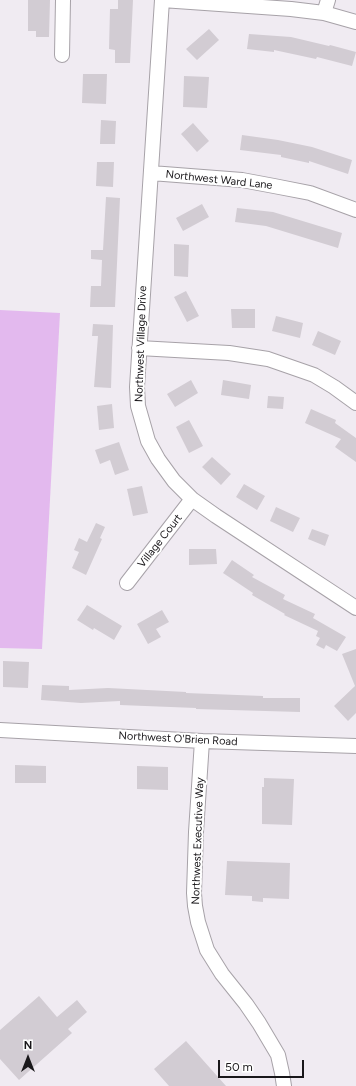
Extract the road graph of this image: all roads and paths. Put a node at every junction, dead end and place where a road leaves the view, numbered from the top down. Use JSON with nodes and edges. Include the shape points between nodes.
{"nodes":[{"id":1,"x":63,"y":0,"type":"edge"},
{"id":2,"x":162,"y":0,"type":"edge"},
{"id":3,"x":326,"y":6,"type":"edge"},
{"id":4,"x":356,"y":22,"type":"edge"},
{"id":5,"x":62,"y":55,"type":"dead end"},
{"id":6,"x":151,"y":173,"type":"junction"},
{"id":7,"x":356,"y":210,"type":"edge"},
{"id":8,"x":139,"y":348,"type":"junction"},
{"id":9,"x":356,"y":403,"type":"edge"},
{"id":10,"x":192,"y":499,"type":"junction"},
{"id":11,"x":127,"y":583,"type":"dead end"},
{"id":12,"x":356,"y":608,"type":"edge"},
{"id":13,"x":0,"y":730,"type":"edge"},
{"id":14,"x":202,"y":741,"type":"junction"},
{"id":15,"x":356,"y":746,"type":"edge"},
{"id":16,"x":284,"y":1086,"type":"edge"}],
"edges":[{"from":1,"to":5,"type":"street"},
{"from":2,"to":3,"type":"street","via":[[291,9]]},
{"from":2,"to":6,"type":"street","name":"Northwest Village Drive"},
{"from":3,"to":4,"type":"street"},
{"from":6,"to":7,"type":"street","name":"Northwest Ward Lane","via":[[242,180],[310,193]]},
{"from":6,"to":8,"type":"street","name":"Northwest Village Drive"},
{"from":8,"to":9,"type":"street","via":[[229,353],[268,359],[314,375]]},
{"from":8,"to":10,"type":"street","name":"Northwest Village Drive","via":[[138,406],[148,441],[174,481]]},
{"from":10,"to":11,"type":"street","name":"Village Court"},
{"from":10,"to":12,"type":"street","name":"Northwest Village Drive"},
{"from":13,"to":14,"type":"street","name":"Northwest O'Brien Road"},
{"from":14,"to":15,"type":"street","name":"Northwest O'Brien Road"},
{"from":14,"to":16,"type":"street","name":"Northwest Executive Way","via":[[194,893],[198,922],[207,950],[259,1023],[278,1055]]}]}
